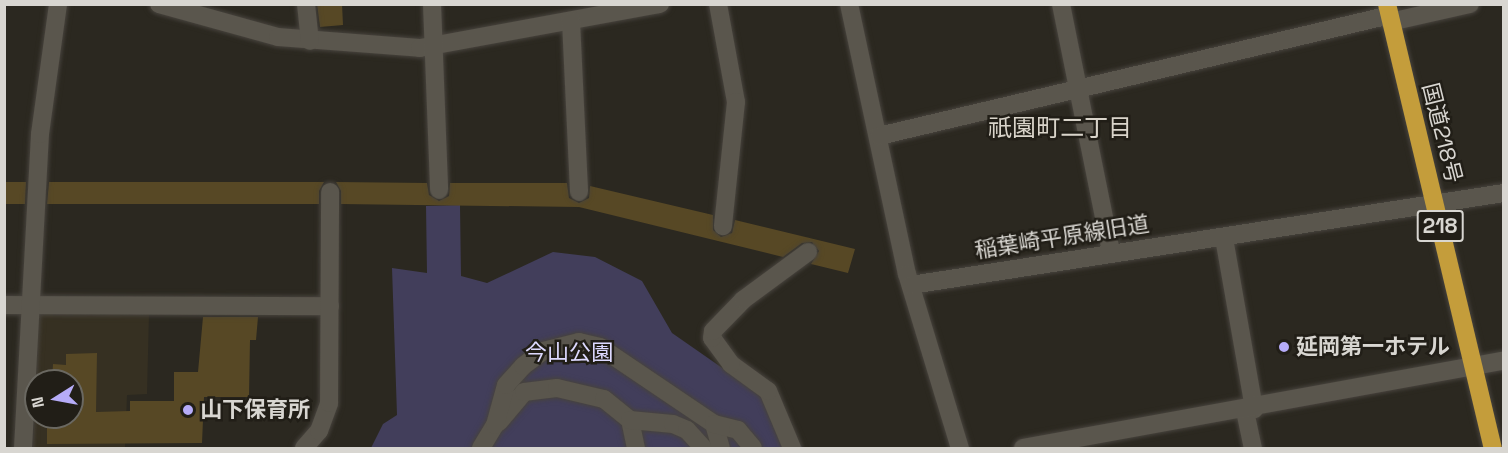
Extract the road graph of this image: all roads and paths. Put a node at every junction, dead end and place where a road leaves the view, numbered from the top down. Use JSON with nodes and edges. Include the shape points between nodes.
{"nodes":[{"id":1,"x":58,"y":4,"type":"edge"},
{"id":2,"x":159,"y":4,"type":"edge"},
{"id":3,"x":306,"y":4,"type":"edge"},
{"id":4,"x":432,"y":4,"type":"edge"},
{"id":5,"x":660,"y":4,"type":"edge"},
{"id":6,"x":718,"y":4,"type":"edge"},
{"id":7,"x":849,"y":4,"type":"edge"},
{"id":8,"x":1061,"y":4,"type":"edge"},
{"id":9,"x":1470,"y":4,"type":"edge"},
{"id":10,"x":1389,"y":14,"type":"edge"},
{"id":11,"x":571,"y":21,"type":"junction"},
{"id":12,"x":310,"y":41,"type":"junction"},
{"id":13,"x":434,"y":46,"type":"junction"},
{"id":14,"x":1077,"y":86,"type":"junction"},
{"id":15,"x":879,"y":136,"type":"junction"},
{"id":16,"x":439,"y":190,"type":"dead end"},
{"id":17,"x":330,"y":192,"type":"dead end"},
{"id":18,"x":579,"y":192,"type":"dead end"},
{"id":19,"x":1503,"y":193,"type":"edge"},
{"id":20,"x":1434,"y":203,"type":"junction"},
{"id":21,"x":723,"y":226,"type":"dead end"},
{"id":22,"x":1224,"y":238,"type":"junction"},
{"id":23,"x":808,"y":252,"type":"dead end"},
{"id":24,"x":1111,"y":253,"type":"junction"},
{"id":25,"x":911,"y":285,"type":"junction"},
{"id":26,"x":4,"y":305,"type":"edge"},
{"id":27,"x":32,"y":305,"type":"junction"},
{"id":28,"x":330,"y":306,"type":"junction"},
{"id":29,"x":1503,"y":361,"type":"edge"},
{"id":30,"x":1473,"y":367,"type":"junction"},
{"id":31,"x":1250,"y":410,"type":"junction"},
{"id":32,"x":630,"y":420,"type":"junction"},
{"id":33,"x":714,"y":424,"type":"junction"},
{"id":34,"x":495,"y":425,"type":"junction"},
{"id":35,"x":22,"y":448,"type":"edge"},
{"id":36,"x":304,"y":448,"type":"edge"},
{"id":37,"x":481,"y":448,"type":"edge"},
{"id":38,"x":636,"y":448,"type":"edge"},
{"id":39,"x":703,"y":448,"type":"edge"},
{"id":40,"x":721,"y":448,"type":"edge"},
{"id":41,"x":753,"y":448,"type":"edge"},
{"id":42,"x":792,"y":448,"type":"edge"},
{"id":43,"x":960,"y":448,"type":"edge"},
{"id":44,"x":1023,"y":448,"type":"edge"},
{"id":45,"x":1253,"y":448,"type":"edge"},
{"id":46,"x":1493,"y":448,"type":"edge"}],
"edges":[{"from":1,"to":27,"type":"street","via":[[40,134]]},
{"from":2,"to":12,"type":"street"},
{"from":3,"to":12,"type":"street"},
{"from":4,"to":13,"type":"street"},
{"from":5,"to":11,"type":"street"},
{"from":6,"to":21,"type":"street","via":[[736,102]]},
{"from":7,"to":15,"type":"street"},
{"from":8,"to":14,"type":"street"},
{"from":9,"to":10,"type":"street"},
{"from":10,"to":14,"type":"street"},
{"from":10,"to":20,"type":"highway","name":"国道218号","number":"218"},
{"from":11,"to":13,"type":"street"},
{"from":11,"to":18,"type":"street"},
{"from":12,"to":13,"type":"street"},
{"from":13,"to":16,"type":"street"},
{"from":14,"to":15,"type":"street"},
{"from":14,"to":24,"type":"street"},
{"from":15,"to":25,"type":"street"},
{"from":17,"to":28,"type":"street"},
{"from":19,"to":20,"type":"street","name":"稲葉崎平原線旧道"},
{"from":20,"to":22,"type":"street","name":"稲葉崎平原線旧道"},
{"from":20,"to":30,"type":"highway","name":"国道218号","number":"218"},
{"from":22,"to":24,"type":"street","name":"稲葉崎平原線旧道"},
{"from":22,"to":31,"type":"street"},
{"from":23,"to":42,"type":"street","via":[[743,300],[711,338],[730,364],[768,391]]},
{"from":24,"to":25,"type":"street","name":"稲葉崎平原線旧道"},
{"from":25,"to":43,"type":"street"},
{"from":26,"to":27,"type":"street"},
{"from":27,"to":28,"type":"street"},
{"from":27,"to":35,"type":"street"},
{"from":28,"to":36,"type":"street","via":[[328,403],[319,431]]},
{"from":29,"to":30,"type":"street"},
{"from":30,"to":31,"type":"street"},
{"from":30,"to":46,"type":"highway","name":"国道218号","number":"218"},
{"from":31,"to":44,"type":"street"},
{"from":31,"to":45,"type":"street"},
{"from":32,"to":34,"type":"street","via":[[604,399],[536,387],[515,399]]},
{"from":32,"to":38,"type":"street"},
{"from":32,"to":39,"type":"street","via":[[672,424],[687,430]]},
{"from":33,"to":34,"type":"street","via":[[600,347],[579,342],[543,351],[523,366],[500,397]]},
{"from":33,"to":40,"type":"street"},
{"from":33,"to":41,"type":"street","via":[[738,430]]},
{"from":34,"to":37,"type":"street"}]}
